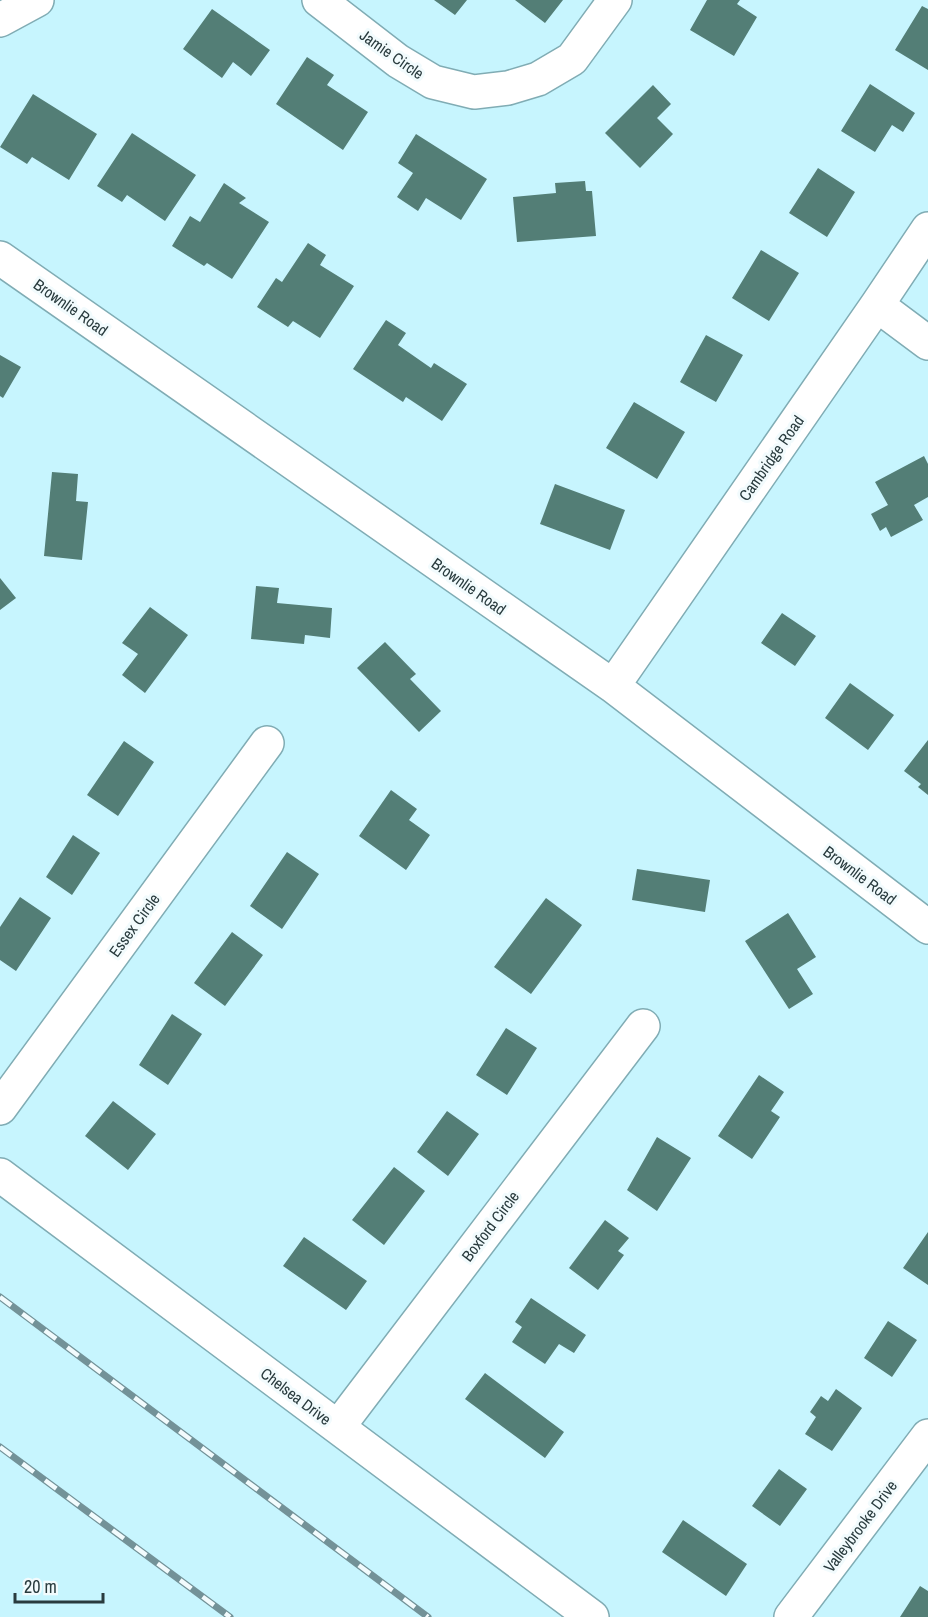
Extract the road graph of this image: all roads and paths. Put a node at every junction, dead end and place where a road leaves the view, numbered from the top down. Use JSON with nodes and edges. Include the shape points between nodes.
{"nodes":[{"id":1,"x":37,"y":0,"type":"edge"},
{"id":2,"x":319,"y":0,"type":"edge"},
{"id":3,"x":615,"y":0,"type":"edge"},
{"id":4,"x":0,"y":20,"type":"edge"},
{"id":5,"x":928,"y":228,"type":"edge"},
{"id":6,"x":0,"y":258,"type":"edge"},
{"id":7,"x":877,"y":305,"type":"junction"},
{"id":8,"x":928,"y":343,"type":"edge"},
{"id":9,"x":613,"y":686,"type":"junction"},
{"id":10,"x":267,"y":743,"type":"dead end"},
{"id":11,"x":928,"y":927,"type":"edge"},
{"id":12,"x":643,"y":1026,"type":"dead end"},
{"id":13,"x":0,"y":1108,"type":"edge"},
{"id":14,"x":0,"y":1175,"type":"edge"},
{"id":15,"x":338,"y":1427,"type":"junction"},
{"id":16,"x":928,"y":1436,"type":"edge"},
{"id":17,"x":592,"y":1617,"type":"edge"},
{"id":18,"x":791,"y":1617,"type":"edge"}],
"edges":[{"from":1,"to":4,"type":"street"},
{"from":2,"to":3,"type":"street","name":"Jamie Circle","via":[[398,61],[433,82],[474,92],[538,79],[572,59]]},
{"from":5,"to":7,"type":"street","name":"Cambridge Road"},
{"from":6,"to":9,"type":"street","name":"Brownlie Road"},
{"from":7,"to":8,"type":"street"},
{"from":7,"to":9,"type":"street","name":"Cambridge Road"},
{"from":9,"to":11,"type":"street","name":"Brownlie Road"},
{"from":10,"to":13,"type":"street","name":"Essex Circle"},
{"from":12,"to":15,"type":"street","name":"Boxford Circle"},
{"from":14,"to":15,"type":"street","name":"Chelsea Drive"},
{"from":15,"to":17,"type":"street","name":"Chelsea Drive"},
{"from":16,"to":18,"type":"street","name":"Valleybrooke Drive"}]}
